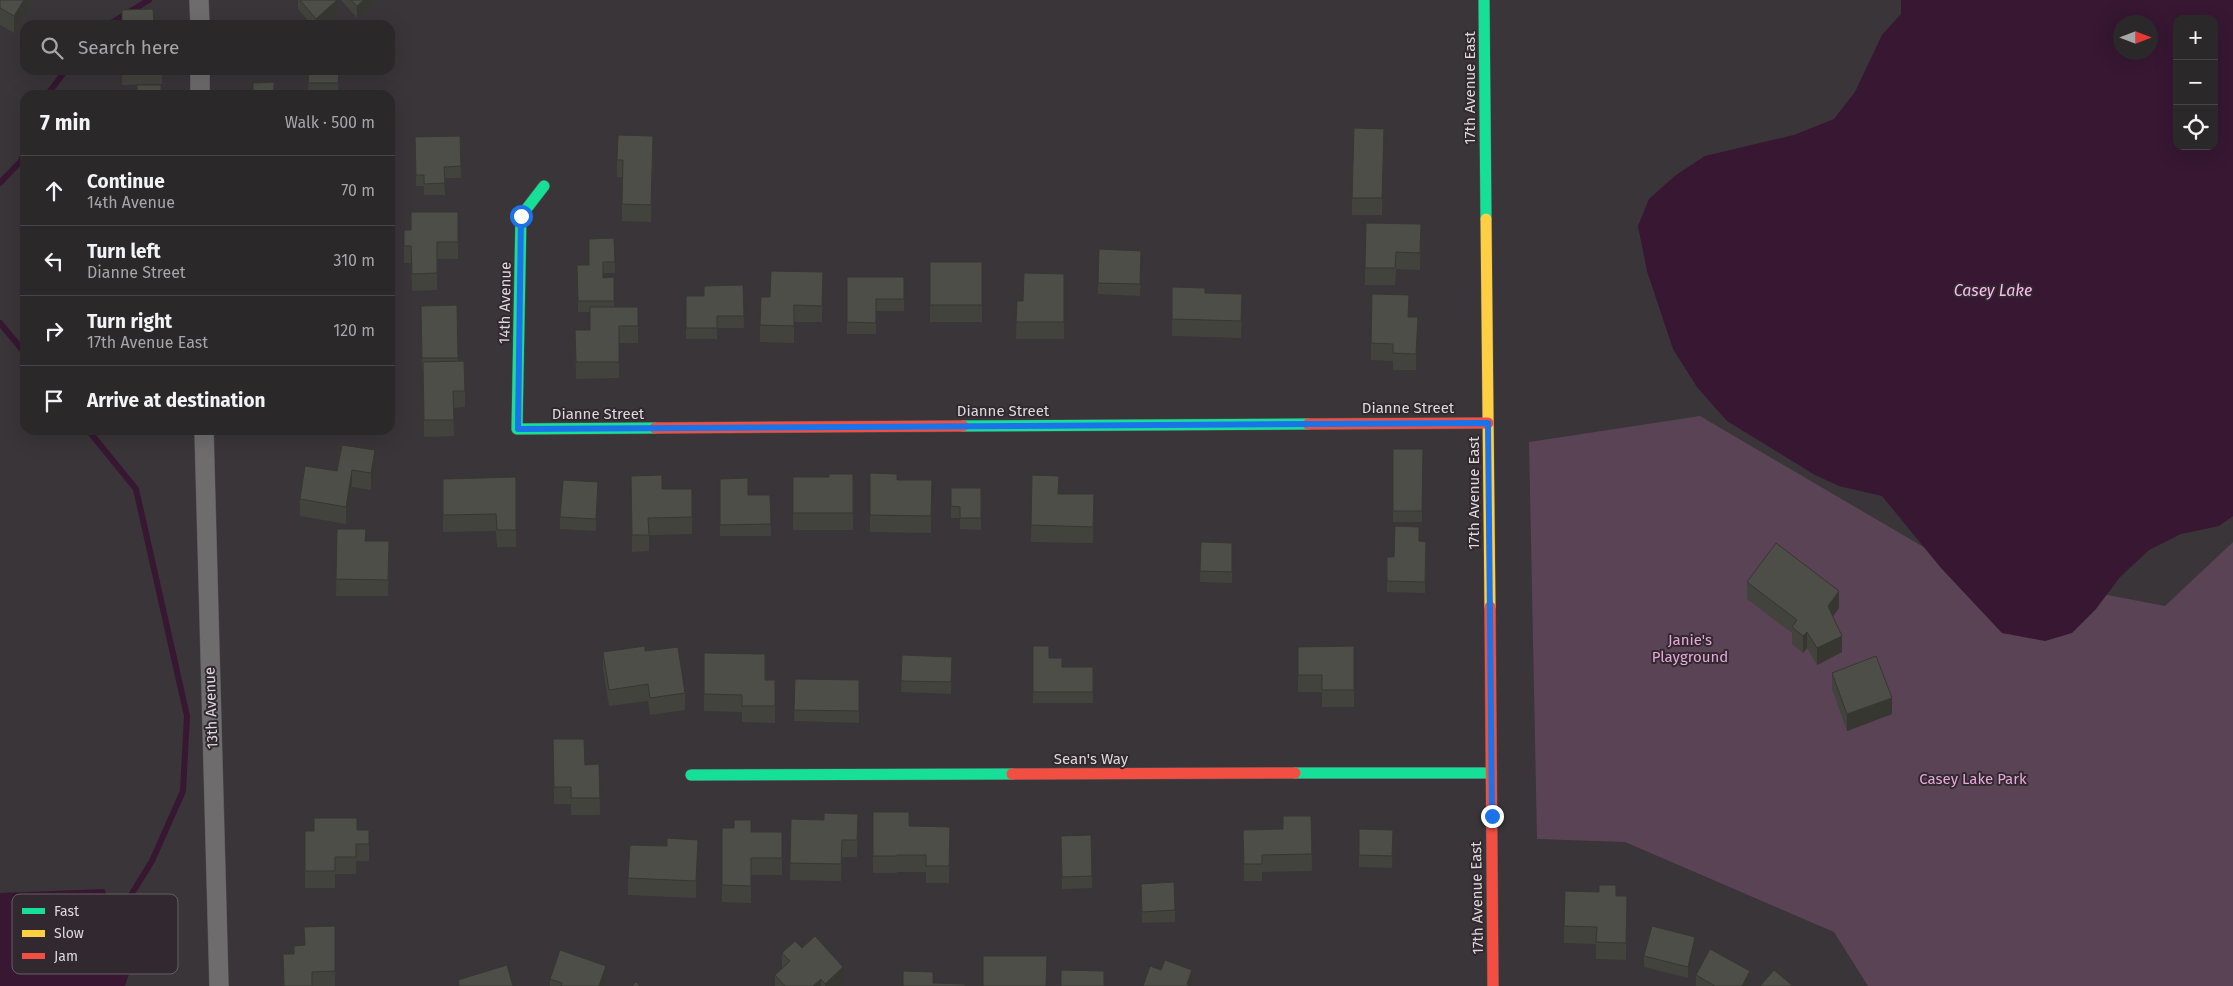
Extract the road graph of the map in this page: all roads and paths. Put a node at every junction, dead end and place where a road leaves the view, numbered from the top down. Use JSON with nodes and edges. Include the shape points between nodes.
{"nodes":[{"id":1,"x":199,"y":0,"type":"edge"},
{"id":2,"x":1484,"y":0,"type":"edge"},
{"id":3,"x":200,"y":20,"type":"edge"},
{"id":4,"x":200,"y":75,"type":"edge"},
{"id":5,"x":200,"y":90,"type":"edge"},
{"id":6,"x":544,"y":186,"type":"dead end"},
{"id":7,"x":1488,"y":423,"type":"junction"},
{"id":8,"x":518,"y":429,"type":"joint"},
{"id":9,"x":204,"y":435,"type":"edge"},
{"id":10,"x":1491,"y":773,"type":"junction"},
{"id":11,"x":691,"y":775,"type":"dead end"},
{"id":12,"x":219,"y":986,"type":"edge"},
{"id":13,"x":1493,"y":986,"type":"edge"}],
"edges":[{"from":1,"to":3,"type":"street"},
{"from":2,"to":7,"type":"street","name":"17th Avenue East"},
{"from":4,"to":5,"type":"street"},
{"from":6,"to":8,"type":"street","name":"14th Avenue","via":[[521,216]]},
{"from":7,"to":8,"type":"street","name":"Dianne Street"},
{"from":7,"to":10,"type":"street","name":"17th Avenue East"},
{"from":9,"to":12,"type":"street","name":"13th Avenue"},
{"from":10,"to":11,"type":"street","name":"Sean's Way"},
{"from":10,"to":13,"type":"street","name":"17th Avenue East"}]}
